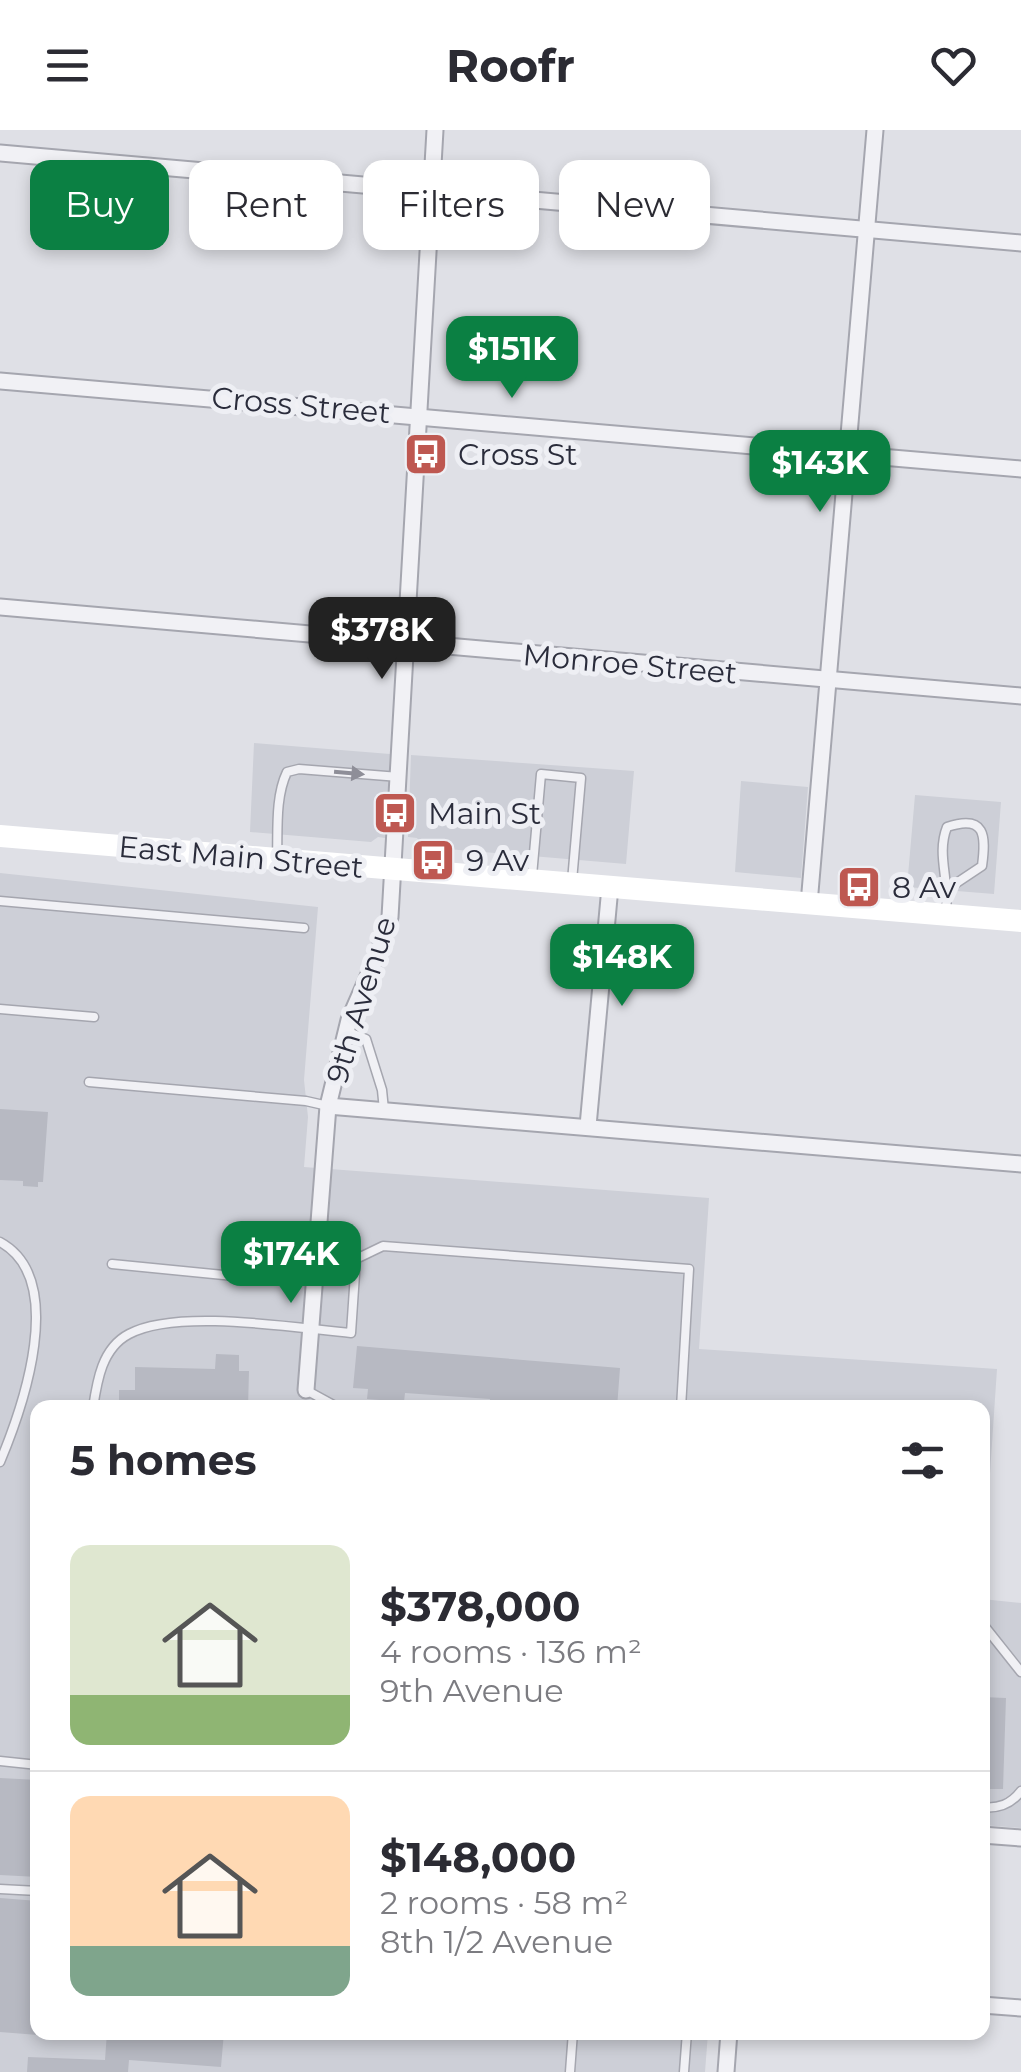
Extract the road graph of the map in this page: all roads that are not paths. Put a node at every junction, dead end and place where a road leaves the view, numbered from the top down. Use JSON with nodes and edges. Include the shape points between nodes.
{"nodes":[{"id":1,"x":435,"y":130,"type":"edge"},
{"id":2,"x":875,"y":130,"type":"edge"},
{"id":3,"x":0,"y":153,"type":"edge"},
{"id":4,"x":434,"y":160,"type":"edge"},
{"id":5,"x":363,"y":186,"type":"edge"},
{"id":6,"x":539,"y":202,"type":"edge"},
{"id":7,"x":867,"y":231,"type":"junction"},
{"id":8,"x":1021,"y":243,"type":"edge"},
{"id":9,"x":429,"y":250,"type":"edge"},
{"id":10,"x":0,"y":381,"type":"edge"},
{"id":11,"x":420,"y":415,"type":"junction"},
{"id":12,"x":848,"y":454,"type":"junction"},
{"id":13,"x":1021,"y":468,"type":"edge"},
{"id":14,"x":0,"y":607,"type":"edge"},
{"id":15,"x":407,"y":644,"type":"junction"},
{"id":16,"x":829,"y":681,"type":"junction"},
{"id":17,"x":1021,"y":696,"type":"edge"},
{"id":18,"x":399,"y":777,"type":"junction"},
{"id":19,"x":0,"y":836,"type":"edge"},
{"id":20,"x":277,"y":860,"type":"junction"},
{"id":21,"x":394,"y":870,"type":"junction"},
{"id":22,"x":532,"y":881,"type":"junction"},
{"id":23,"x":572,"y":884,"type":"junction"},
{"id":24,"x":610,"y":887,"type":"junction"},
{"id":25,"x":949,"y":888,"type":"junction"},
{"id":26,"x":0,"y":900,"type":"edge"},
{"id":27,"x":809,"y":904,"type":"junction"},
{"id":28,"x":946,"y":915,"type":"junction"},
{"id":29,"x":1021,"y":922,"type":"edge"},
{"id":30,"x":304,"y":928,"type":"dead end"},
{"id":31,"x":0,"y":1010,"type":"edge"},
{"id":32,"x":94,"y":1017,"type":"dead end"},
{"id":33,"x":346,"y":1031,"type":"junction"},
{"id":34,"x":89,"y":1082,"type":"dead end"},
{"id":35,"x":328,"y":1106,"type":"junction"},
{"id":36,"x":384,"y":1110,"type":"junction"},
{"id":37,"x":588,"y":1126,"type":"junction"},
{"id":38,"x":1021,"y":1164,"type":"edge"},
{"id":39,"x":0,"y":1242,"type":"edge"},
{"id":40,"x":112,"y":1264,"type":"dead end"},
{"id":41,"x":264,"y":1280,"type":"dead end"},
{"id":42,"x":312,"y":1330,"type":"junction"},
{"id":43,"x":306,"y":1390,"type":"joint"},
{"id":44,"x":95,"y":1400,"type":"edge"},
{"id":45,"x":324,"y":1400,"type":"edge"},
{"id":46,"x":682,"y":1400,"type":"edge"},
{"id":47,"x":0,"y":1462,"type":"edge"},
{"id":48,"x":990,"y":1633,"type":"edge"},
{"id":49,"x":1021,"y":1672,"type":"edge"},
{"id":50,"x":0,"y":1761,"type":"edge"},
{"id":51,"x":30,"y":1764,"type":"edge"},
{"id":52,"x":1021,"y":1790,"type":"edge"},
{"id":53,"x":990,"y":1808,"type":"edge"},
{"id":54,"x":990,"y":1836,"type":"edge"},
{"id":55,"x":1021,"y":1838,"type":"edge"},
{"id":56,"x":0,"y":1890,"type":"edge"},
{"id":57,"x":30,"y":1891,"type":"edge"},
{"id":58,"x":990,"y":2005,"type":"edge"},
{"id":59,"x":1021,"y":2008,"type":"edge"},
{"id":60,"x":573,"y":2040,"type":"edge"},
{"id":61,"x":686,"y":2040,"type":"edge"},
{"id":62,"x":728,"y":2040,"type":"edge"},
{"id":63,"x":570,"y":2072,"type":"edge"},
{"id":64,"x":684,"y":2072,"type":"edge"},
{"id":65,"x":726,"y":2072,"type":"edge"}],
"edges":[{"from":1,"to":4,"type":"street","name":"9th Avenue"},
{"from":2,"to":7,"type":"street"},
{"from":3,"to":5,"type":"street"},
{"from":6,"to":7,"type":"street"},
{"from":7,"to":8,"type":"street"},
{"from":7,"to":12,"type":"street"},
{"from":9,"to":11,"type":"street","name":"9th Avenue"},
{"from":10,"to":11,"type":"street","name":"Cross Street"},
{"from":11,"to":12,"type":"street","name":"Cross Street"},
{"from":11,"to":15,"type":"street","name":"9th Avenue"},
{"from":12,"to":13,"type":"street","name":"Cross Street"},
{"from":12,"to":16,"type":"street"},
{"from":14,"to":15,"type":"street","name":"Monroe Street"},
{"from":15,"to":16,"type":"street","name":"Monroe Street"},
{"from":15,"to":18,"type":"street","name":"9th Avenue"},
{"from":16,"to":17,"type":"street","name":"Monroe Street"},
{"from":16,"to":27,"type":"street"},
{"from":20,"to":18,"type":"lane","one_way":true,"via":[[287,772]]},
{"from":18,"to":21,"type":"street","name":"9th Avenue"},
{"from":19,"to":20,"type":"main road","name":"East Main Street"},
{"from":20,"to":21,"type":"main road","name":"East Main Street"},
{"from":21,"to":22,"type":"main road","name":"East Main Street"},
{"from":21,"to":33,"type":"street","name":"9th Avenue","via":[[390,917]]},
{"from":22,"to":23,"type":"main road","name":"East Main Street"},
{"from":22,"to":23,"type":"lane","via":[[541,774],[580,778]]},
{"from":23,"to":24,"type":"main road","name":"East Main Street"},
{"from":24,"to":27,"type":"main road","name":"East Main Street"},
{"from":24,"to":37,"type":"street"},
{"from":25,"to":25,"type":"lane","via":[[982,866],[985,842],[976,825],[947,827],[942,852]]},
{"from":25,"to":28,"type":"lane"},
{"from":26,"to":30,"type":"lane"},
{"from":27,"to":28,"type":"main road","name":"East Main Street"},
{"from":28,"to":29,"type":"main road","name":"East Main Street"},
{"from":31,"to":32,"type":"lane"},
{"from":33,"to":35,"type":"street","name":"9th Avenue"},
{"from":33,"to":36,"type":"lane","via":[[366,1040]]},
{"from":34,"to":35,"type":"lane"},
{"from":35,"to":36,"type":"street"},
{"from":35,"to":42,"type":"street","name":"9th Avenue"},
{"from":36,"to":37,"type":"street"},
{"from":37,"to":38,"type":"street"},
{"from":39,"to":47,"type":"lane","via":[[13,1249],[36,1288],[30,1378]]},
{"from":40,"to":41,"type":"lane"},
{"from":42,"to":43,"type":"street","name":"9th Avenue"},
{"from":42,"to":44,"type":"lane","via":[[221,1321],[153,1325],[126,1335],[105,1358]]},
{"from":42,"to":46,"type":"lane","via":[[351,1333],[356,1260],[383,1246],[690,1269]]},
{"from":43,"to":45,"type":"lane"},
{"from":48,"to":49,"type":"lane"},
{"from":50,"to":51,"type":"lane"},
{"from":52,"to":53,"type":"lane","via":[[1013,1802]]},
{"from":54,"to":55,"type":"street"},
{"from":56,"to":57,"type":"lane"},
{"from":58,"to":59,"type":"street"},
{"from":60,"to":63,"type":"lane"},
{"from":61,"to":64,"type":"lane"},
{"from":62,"to":65,"type":"street"}]}
